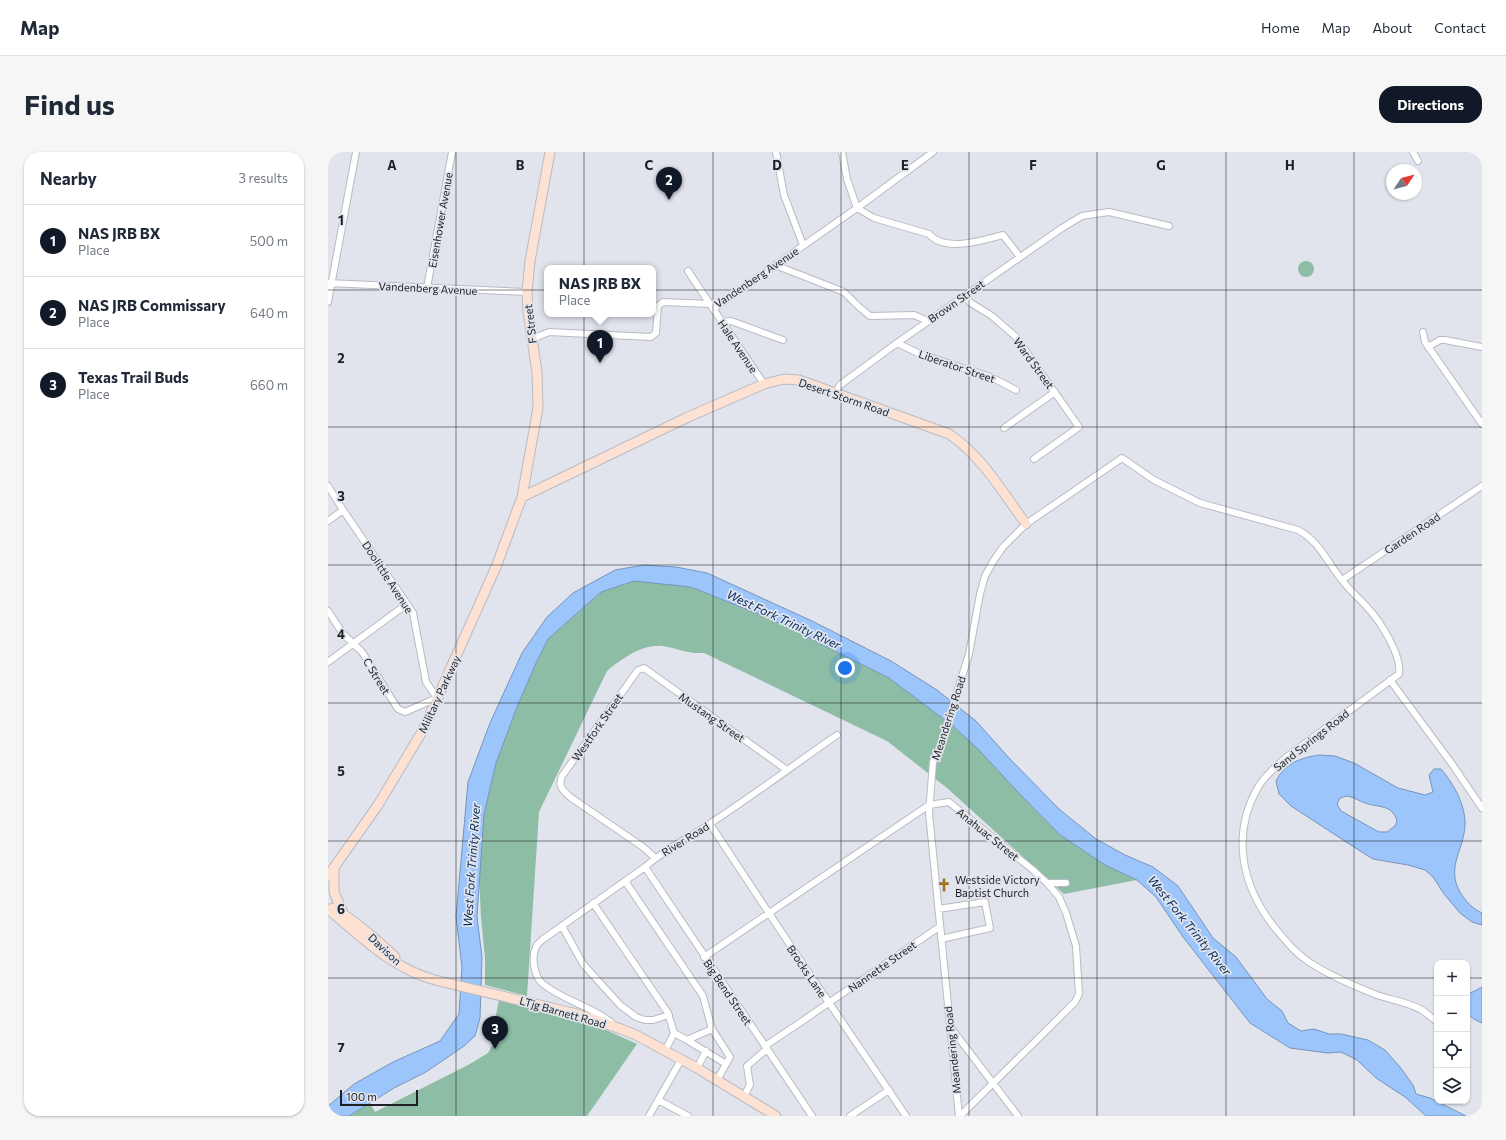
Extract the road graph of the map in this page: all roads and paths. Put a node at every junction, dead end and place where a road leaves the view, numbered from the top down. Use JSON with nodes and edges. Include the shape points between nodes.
{"nodes":[{"id":1,"x":356,"y":152,"type":"edge"},
{"id":2,"x":452,"y":152,"type":"edge"},
{"id":3,"x":550,"y":152,"type":"edge"},
{"id":4,"x":776,"y":152,"type":"edge"},
{"id":5,"x":842,"y":152,"type":"edge"},
{"id":6,"x":933,"y":152,"type":"edge"},
{"id":7,"x":1413,"y":152,"type":"edge"},
{"id":8,"x":1418,"y":161,"type":"dead end"},
{"id":9,"x":857,"y":208,"type":"junction"},
{"id":10,"x":1169,"y":226,"type":"dead end"},
{"id":11,"x":803,"y":245,"type":"junction"},
{"id":12,"x":1020,"y":257,"type":"junction"},
{"id":13,"x":775,"y":265,"type":"junction"},
{"id":14,"x":688,"y":272,"type":"dead end"},
{"id":15,"x":330,"y":283,"type":"edge"},
{"id":16,"x":427,"y":288,"type":"junction"},
{"id":17,"x":527,"y":292,"type":"junction"},
{"id":18,"x":964,"y":296,"type":"junction"},
{"id":19,"x":328,"y":302,"type":"edge"},
{"id":20,"x":711,"y":306,"type":"junction"},
{"id":21,"x":928,"y":321,"type":"junction"},
{"id":22,"x":722,"y":322,"type":"junction"},
{"id":23,"x":1423,"y":332,"type":"dead end"},
{"id":24,"x":532,"y":339,"type":"junction"},
{"id":25,"x":783,"y":340,"type":"dead end"},
{"id":26,"x":897,"y":342,"type":"junction"},
{"id":27,"x":1428,"y":347,"type":"junction"},
{"id":28,"x":1482,"y":347,"type":"edge"},
{"id":29,"x":764,"y":384,"type":"junction"},
{"id":30,"x":1016,"y":390,"type":"dead end"},
{"id":31,"x":836,"y":392,"type":"junction"},
{"id":32,"x":1055,"y":392,"type":"junction"},
{"id":33,"x":1482,"y":424,"type":"edge"},
{"id":34,"x":1004,"y":428,"type":"dead end"},
{"id":35,"x":1122,"y":458,"type":"joint"},
{"id":36,"x":1034,"y":459,"type":"dead end"},
{"id":37,"x":328,"y":486,"type":"edge"},
{"id":38,"x":1482,"y":486,"type":"edge"},
{"id":39,"x":522,"y":497,"type":"junction"},
{"id":40,"x":343,"y":510,"type":"junction"},
{"id":41,"x":328,"y":521,"type":"edge"},
{"id":42,"x":1026,"y":524,"type":"junction"},
{"id":43,"x":1342,"y":580,"type":"junction"},
{"id":44,"x":407,"y":604,"type":"junction"},
{"id":45,"x":328,"y":611,"type":"edge"},
{"id":46,"x":353,"y":644,"type":"junction"},
{"id":47,"x":328,"y":662,"type":"edge"},
{"id":48,"x":637,"y":672,"type":"joint"},
{"id":49,"x":1390,"y":680,"type":"junction"},
{"id":50,"x":437,"y":698,"type":"junction"},
{"id":51,"x":837,"y":735,"type":"dead end"},
{"id":52,"x":787,"y":770,"type":"junction"},
{"id":53,"x":929,"y":805,"type":"junction"},
{"id":54,"x":1482,"y":808,"type":"edge"},
{"id":55,"x":710,"y":824,"type":"junction"},
{"id":56,"x":655,"y":858,"type":"junction"},
{"id":57,"x":645,"y":867,"type":"junction"},
{"id":58,"x":334,"y":868,"type":"junction"},
{"id":59,"x":328,"y":876,"type":"edge"},
{"id":60,"x":625,"y":881,"type":"junction"},
{"id":61,"x":1047,"y":883,"type":"junction"},
{"id":62,"x":1066,"y":883,"type":"dead end"},
{"id":63,"x":593,"y":904,"type":"junction"},
{"id":64,"x":328,"y":905,"type":"edge"},
{"id":65,"x":328,"y":909,"type":"edge"},
{"id":66,"x":938,"y":909,"type":"junction"},
{"id":67,"x":769,"y":913,"type":"junction"},
{"id":68,"x":344,"y":914,"type":"junction"},
{"id":69,"x":562,"y":926,"type":"junction"},
{"id":70,"x":939,"y":927,"type":"junction"},
{"id":71,"x":941,"y":939,"type":"junction"},
{"id":72,"x":704,"y":957,"type":"junction"},
{"id":73,"x":404,"y":967,"type":"junction"},
{"id":74,"x":829,"y":1003,"type":"junction"},
{"id":75,"x":669,"y":1015,"type":"junction"},
{"id":76,"x":1434,"y":1019,"type":"edge"},
{"id":77,"x":950,"y":1027,"type":"junction"},
{"id":78,"x":621,"y":1029,"type":"junction"},
{"id":79,"x":712,"y":1030,"type":"junction"},
{"id":80,"x":674,"y":1033,"type":"junction"},
{"id":81,"x":687,"y":1040,"type":"junction"},
{"id":82,"x":766,"y":1048,"type":"junction"},
{"id":83,"x":665,"y":1051,"type":"junction"},
{"id":84,"x":706,"y":1051,"type":"junction"},
{"id":85,"x":681,"y":1060,"type":"junction"},
{"id":86,"x":726,"y":1064,"type":"junction"},
{"id":87,"x":697,"y":1068,"type":"junction"},
{"id":88,"x":717,"y":1080,"type":"junction"},
{"id":89,"x":993,"y":1083,"type":"junction"},
{"id":90,"x":889,"y":1090,"type":"junction"},
{"id":91,"x":744,"y":1096,"type":"junction"},
{"id":92,"x":658,"y":1100,"type":"junction"},
{"id":93,"x":649,"y":1116,"type":"edge"},
{"id":94,"x":688,"y":1116,"type":"edge"},
{"id":95,"x":776,"y":1116,"type":"edge"},
{"id":96,"x":812,"y":1116,"type":"edge"},
{"id":97,"x":850,"y":1116,"type":"edge"},
{"id":98,"x":906,"y":1116,"type":"edge"},
{"id":99,"x":959,"y":1116,"type":"edge"},
{"id":100,"x":1018,"y":1116,"type":"edge"}],
"edges":[{"from":1,"to":15,"type":"street"},
{"from":2,"to":16,"type":"street","name":"Eisenhower Avenue"},
{"from":3,"to":17,"type":"street","name":"F Street","via":[[530,261]]},
{"from":4,"to":11,"type":"street","via":[[784,195]]},
{"from":5,"to":9,"type":"street"},
{"from":6,"to":9,"type":"street","name":"Vandenberg Avenue"},
{"from":7,"to":8,"type":"street"},
{"from":9,"to":11,"type":"street","name":"Vandenberg Avenue"},
{"from":9,"to":12,"type":"street","via":[[874,218],[929,234],[933,240],[947,244],[973,243],[1003,235]]},
{"from":10,"to":12,"type":"street","name":"Brown Street","via":[[1109,212],[1094,213],[1082,216]]},
{"from":11,"to":13,"type":"street","name":"Vandenberg Avenue"},
{"from":12,"to":18,"type":"street","name":"Brown Street"},
{"from":13,"to":20,"type":"street","name":"Vandenberg Avenue"},
{"from":13,"to":21,"type":"street","via":[[844,292],[870,316],[914,315]]},
{"from":14,"to":20,"type":"street","name":"Hale Avenue"},
{"from":15,"to":16,"type":"street","name":"Vandenberg Avenue"},
{"from":15,"to":19,"type":"street"},
{"from":16,"to":17,"type":"street","name":"Vandenberg Avenue"},
{"from":17,"to":24,"type":"street","name":"F Street"},
{"from":18,"to":21,"type":"street","name":"Brown Street"},
{"from":18,"to":32,"type":"street","name":"Ward Street","via":[[1016,337]]},
{"from":20,"to":22,"type":"street","name":"Hale Avenue"},
{"from":20,"to":24,"type":"street","name":"Vandenberg Avenue","via":[[663,302],[658,306],[656,333],[651,337],[549,332]]},
{"from":21,"to":26,"type":"street","name":"Brown Street"},
{"from":22,"to":25,"type":"street","via":[[731,322]]},
{"from":22,"to":29,"type":"street","name":"Hale Avenue"},
{"from":23,"to":27,"type":"street"},
{"from":24,"to":39,"type":"street","name":"F Street","via":[[537,372],[538,408]]},
{"from":26,"to":30,"type":"street","name":"Liberator Street","via":[[920,354],[991,377]]},
{"from":26,"to":31,"type":"street","name":"Brown Street","via":[[840,386]]},
{"from":27,"to":28,"type":"street","via":[[1440,340]]},
{"from":27,"to":33,"type":"street"},
{"from":29,"to":31,"type":"street","name":"Desert Storm Road","via":[[784,379],[799,380]]},
{"from":29,"to":39,"type":"street","name":"Desert Storm Road"},
{"from":31,"to":42,"type":"street","name":"Desert Storm Road","via":[[938,429],[961,442],[983,465]]},
{"from":32,"to":34,"type":"street","name":"Ward Street"},
{"from":32,"to":36,"type":"street","via":[[1079,427]]},
{"from":35,"to":42,"type":"street","name":"Meandering Road"},
{"from":35,"to":43,"type":"street","name":"Sand Springs Road","via":[[1154,480],[1200,503],[1305,533],[1321,550]]},
{"from":37,"to":40,"type":"street","name":"Doolittle Avenue"},
{"from":38,"to":43,"type":"street","name":"Garden Road"},
{"from":39,"to":50,"type":"street","name":"Military Parkway","via":[[496,567]]},
{"from":40,"to":41,"type":"street"},
{"from":40,"to":44,"type":"street","name":"Doolittle Avenue"},
{"from":42,"to":53,"type":"street","name":"Meandering Road","via":[[1003,547],[985,576],[969,654],[933,762]]},
{"from":43,"to":49,"type":"street","name":"Sand Springs Road","via":[[1368,608],[1392,644],[1400,666],[1399,674]]},
{"from":44,"to":46,"type":"street"},
{"from":44,"to":50,"type":"street","name":"Doolittle Avenue","via":[[413,613],[426,682]]},
{"from":45,"to":46,"type":"street","name":"C Street"},
{"from":46,"to":47,"type":"street"},
{"from":46,"to":50,"type":"street","name":"C Street","via":[[362,652],[398,709],[405,712]]},
{"from":48,"to":52,"type":"street","name":"Mustang Street","via":[[644,668]]},
{"from":48,"to":56,"type":"street","name":"Westfork Street","via":[[562,776],[560,783],[570,797]]},
{"from":49,"to":54,"type":"street"},
{"from":49,"to":76,"type":"street","name":"Sand Springs Road","via":[[1273,769],[1253,798],[1243,831],[1242,848],[1248,881],[1258,904],[1297,953],[1344,982],[1411,1005]]},
{"from":50,"to":58,"type":"street","name":"Military Parkway","via":[[413,748],[378,805]]},
{"from":51,"to":52,"type":"street","name":"River Road"},
{"from":52,"to":55,"type":"street","name":"River Road"},
{"from":53,"to":61,"type":"street","name":"Anahuac Street","via":[[950,802]]},
{"from":53,"to":66,"type":"street","name":"Meandering Road"},
{"from":53,"to":67,"type":"street","name":"Anahuac Street"},
{"from":55,"to":56,"type":"street","name":"River Road"},
{"from":55,"to":67,"type":"street","name":"Brocks Lane"},
{"from":56,"to":57,"type":"street","name":"River Road"},
{"from":57,"to":60,"type":"street","name":"River Road"},
{"from":57,"to":72,"type":"street","name":"Big Bend Street"},
{"from":58,"to":59,"type":"street","name":"Military Parkway"},
{"from":58,"to":68,"type":"street","via":[[334,892]]},
{"from":60,"to":63,"type":"street","name":"River Road"},
{"from":60,"to":79,"type":"street","via":[[703,996]]},
{"from":61,"to":62,"type":"street"},
{"from":61,"to":89,"type":"street","name":"Anahuac Street","via":[[1059,897],[1076,946],[1079,994],[1075,1002]]},
{"from":63,"to":69,"type":"street","name":"River Road"},
{"from":63,"to":75,"type":"street"},
{"from":64,"to":68,"type":"street","name":"Davison"},
{"from":65,"to":73,"type":"street","name":"Davison","via":[[373,947]]},
{"from":66,"to":70,"type":"street","name":"Meandering Road"},
{"from":66,"to":71,"type":"street","via":[[985,902],[990,928]]},
{"from":67,"to":72,"type":"street","name":"Anahuac Street"},
{"from":67,"to":74,"type":"street","name":"Brocks Lane"},
{"from":68,"to":73,"type":"street","name":"Davison","via":[[378,941]]},
{"from":69,"to":75,"type":"street","via":[[583,964],[620,1005],[636,1017],[645,1020]]},
{"from":69,"to":78,"type":"street","name":"River Road","via":[[536,946],[534,961],[538,978],[542,984]]},
{"from":70,"to":71,"type":"street","name":"Meandering Road"},
{"from":70,"to":74,"type":"street","name":"Nannette Street"},
{"from":71,"to":77,"type":"street","name":"Meandering Road"},
{"from":72,"to":82,"type":"street","name":"Big Bend Street"},
{"from":73,"to":78,"type":"street","name":"LTjg Barnett Road","via":[[420,976],[581,1015]]},
{"from":74,"to":82,"type":"street","name":"Nannette Street"},
{"from":74,"to":90,"type":"street","name":"Brocks Lane"},
{"from":75,"to":80,"type":"street"},
{"from":77,"to":89,"type":"street"},
{"from":77,"to":99,"type":"street","name":"Meandering Road"},
{"from":78,"to":83,"type":"street","name":"LTjg Barnett Road"},
{"from":79,"to":81,"type":"street"},
{"from":79,"to":86,"type":"street","via":[[730,1057]]},
{"from":80,"to":81,"type":"street"},
{"from":80,"to":83,"type":"street"},
{"from":81,"to":84,"type":"street"},
{"from":82,"to":91,"type":"street","name":"Nannette Street","via":[[747,1066],[750,1085]]},
{"from":82,"to":96,"type":"street","name":"Big Bend Street"},
{"from":83,"to":85,"type":"street","name":"LTjg Barnett Road"},
{"from":84,"to":86,"type":"street"},
{"from":84,"to":87,"type":"street"},
{"from":85,"to":87,"type":"street","name":"LTjg Barnett Road"},
{"from":85,"to":92,"type":"street"},
{"from":86,"to":88,"type":"street"},
{"from":87,"to":88,"type":"street","name":"LTjg Barnett Road"},
{"from":88,"to":91,"type":"street","name":"LTjg Barnett Road"},
{"from":89,"to":99,"type":"street","name":"Anahuac Street"},
{"from":89,"to":100,"type":"street"},
{"from":90,"to":97,"type":"street"},
{"from":90,"to":98,"type":"street","name":"Brocks Lane"},
{"from":91,"to":95,"type":"street","name":"LTjg Barnett Road"},
{"from":92,"to":93,"type":"street"},
{"from":92,"to":94,"type":"street"}]}
